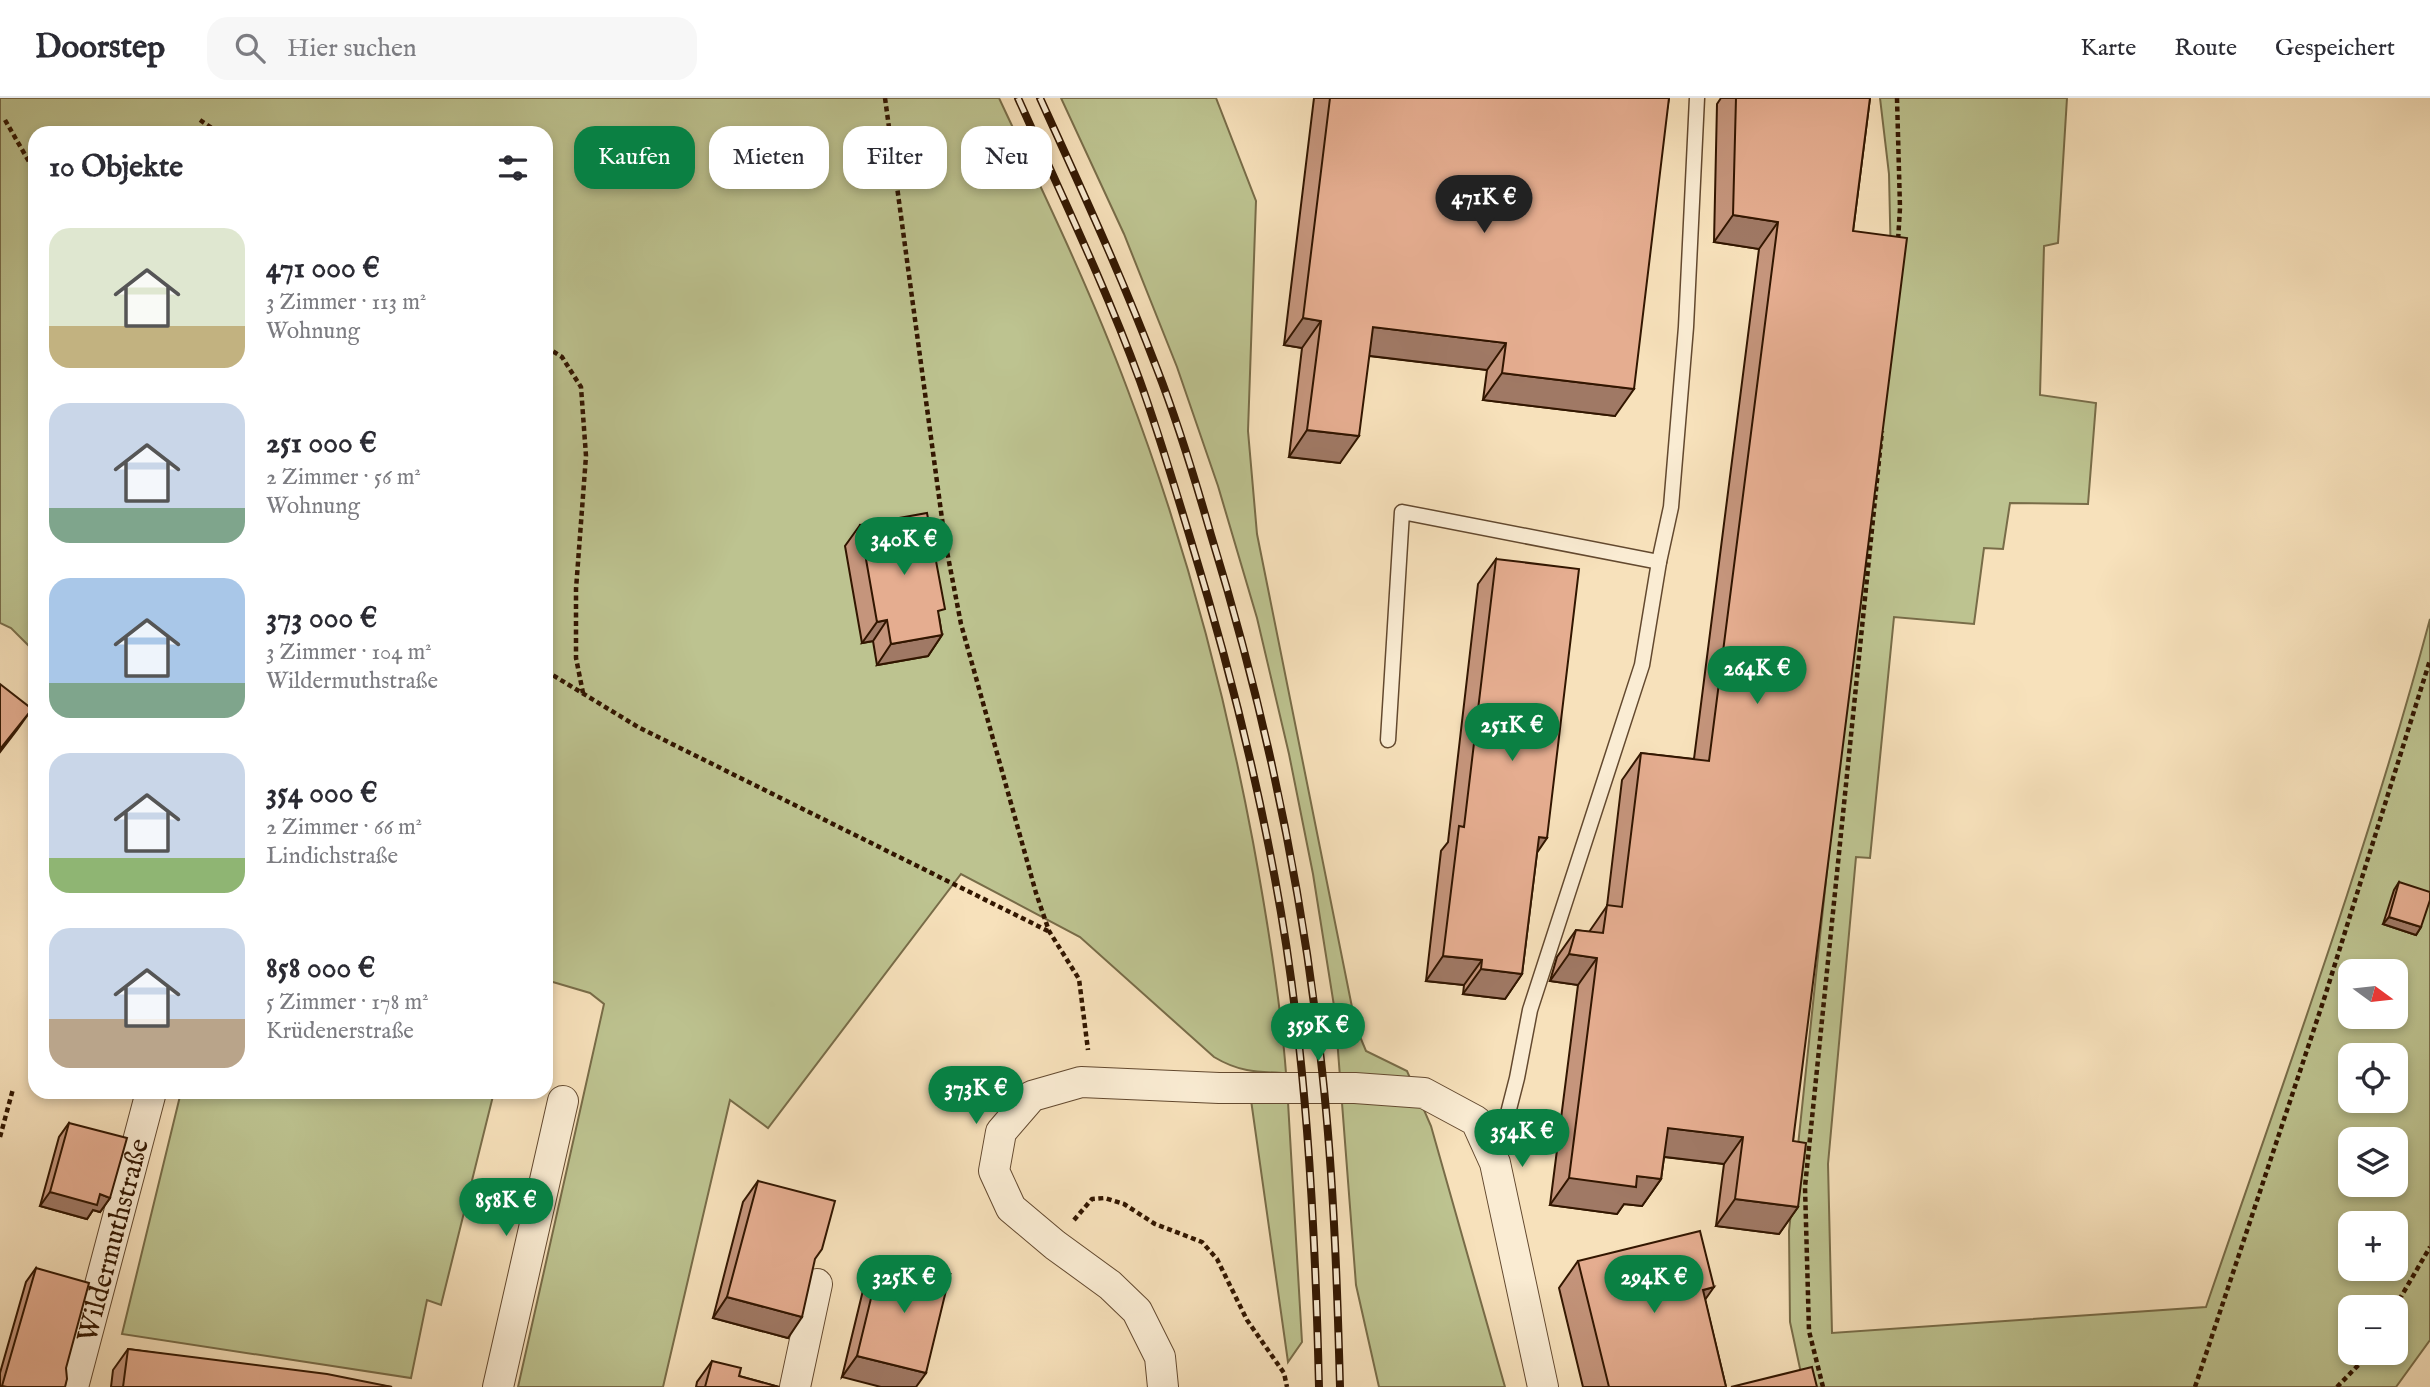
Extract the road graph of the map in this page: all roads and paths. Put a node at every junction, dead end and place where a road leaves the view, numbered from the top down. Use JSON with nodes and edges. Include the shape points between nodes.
{"nodes":[{"id":1,"x":885,"y":98,"type":"edge"},
{"id":2,"x":1697,"y":98,"type":"edge"},
{"id":3,"x":1897,"y":98,"type":"edge"},
{"id":4,"x":200,"y":120,"type":"dead end"},
{"id":5,"x":5,"y":121,"type":"dead end"},
{"id":6,"x":209,"y":126,"type":"edge"},
{"id":7,"x":28,"y":160,"type":"edge"},
{"id":8,"x":1898,"y":248,"type":"edge"},
{"id":9,"x":553,"y":352,"type":"edge"},
{"id":10,"x":1883,"y":425,"type":"edge"},
{"id":11,"x":1659,"y":562,"type":"junction"},
{"id":12,"x":2430,"y":660,"type":"edge"},
{"id":13,"x":553,"y":675,"type":"edge"},
{"id":14,"x":583,"y":694,"type":"junction"},
{"id":15,"x":1388,"y":740,"type":"dead end"},
{"id":16,"x":1049,"y":931,"type":"junction"},
{"id":17,"x":1091,"y":1082,"type":"junction"},
{"id":18,"x":13,"y":1089,"type":"dead end"},
{"id":19,"x":149,"y":1099,"type":"edge"},
{"id":20,"x":563,"y":1101,"type":"dead end"},
{"id":21,"x":0,"y":1137,"type":"edge"},
{"id":22,"x":1495,"y":1163,"type":"junction"},
{"id":23,"x":1082,"y":1212,"type":"dead end"},
{"id":24,"x":2430,"y":1247,"type":"edge"},
{"id":25,"x":817,"y":1284,"type":"edge"},
{"id":26,"x":2402,"y":1295,"type":"edge"},
{"id":27,"x":2358,"y":1365,"type":"edge"},
{"id":28,"x":73,"y":1387,"type":"edge"},
{"id":29,"x":498,"y":1387,"type":"edge"},
{"id":30,"x":795,"y":1387,"type":"edge"},
{"id":31,"x":1163,"y":1387,"type":"edge"},
{"id":32,"x":1287,"y":1387,"type":"edge"},
{"id":33,"x":1543,"y":1387,"type":"edge"},
{"id":34,"x":1824,"y":1387,"type":"edge"},
{"id":35,"x":2194,"y":1387,"type":"edge"},
{"id":36,"x":2337,"y":1387,"type":"edge"}],
"edges":[{"from":1,"to":16,"type":"path","via":[[956,601]]},
{"from":2,"to":11,"type":"lane","via":[[1686,327],[1671,507]]},
{"from":3,"to":8,"type":"path"},
{"from":4,"to":6,"type":"path"},
{"from":5,"to":7,"type":"path"},
{"from":9,"to":14,"type":"path","via":[[581,387],[586,456],[576,658]]},
{"from":10,"to":34,"type":"path","via":[[1805,1187],[1809,1331]]},
{"from":11,"to":15,"type":"lane","via":[[1402,512]]},
{"from":11,"to":22,"type":"lane","via":[[1642,665],[1530,1010]]},
{"from":12,"to":35,"type":"path","via":[[2325,996]]},
{"from":13,"to":14,"type":"path"},
{"from":14,"to":16,"type":"path","via":[[638,727]]},
{"from":16,"to":17,"type":"path","via":[[1079,979]]},
{"from":17,"to":22,"type":"street","via":[[1424,1093],[1476,1121]]},
{"from":17,"to":31,"type":"street","via":[[1032,1096],[1001,1132],[994,1171],[1011,1208],[1111,1285],[1137,1311],[1160,1357]]},
{"from":18,"to":21,"type":"path"},
{"from":19,"to":28,"type":"street","name":"Wildermuthstraße"},
{"from":20,"to":29,"type":"street"},
{"from":22,"to":33,"type":"street"},
{"from":23,"to":32,"type":"path","via":[[1092,1199],[1105,1198],[1202,1242],[1217,1259],[1247,1320],[1284,1373]]},
{"from":24,"to":26,"type":"path"},
{"from":25,"to":30,"type":"street"},
{"from":27,"to":36,"type":"path"}]}
